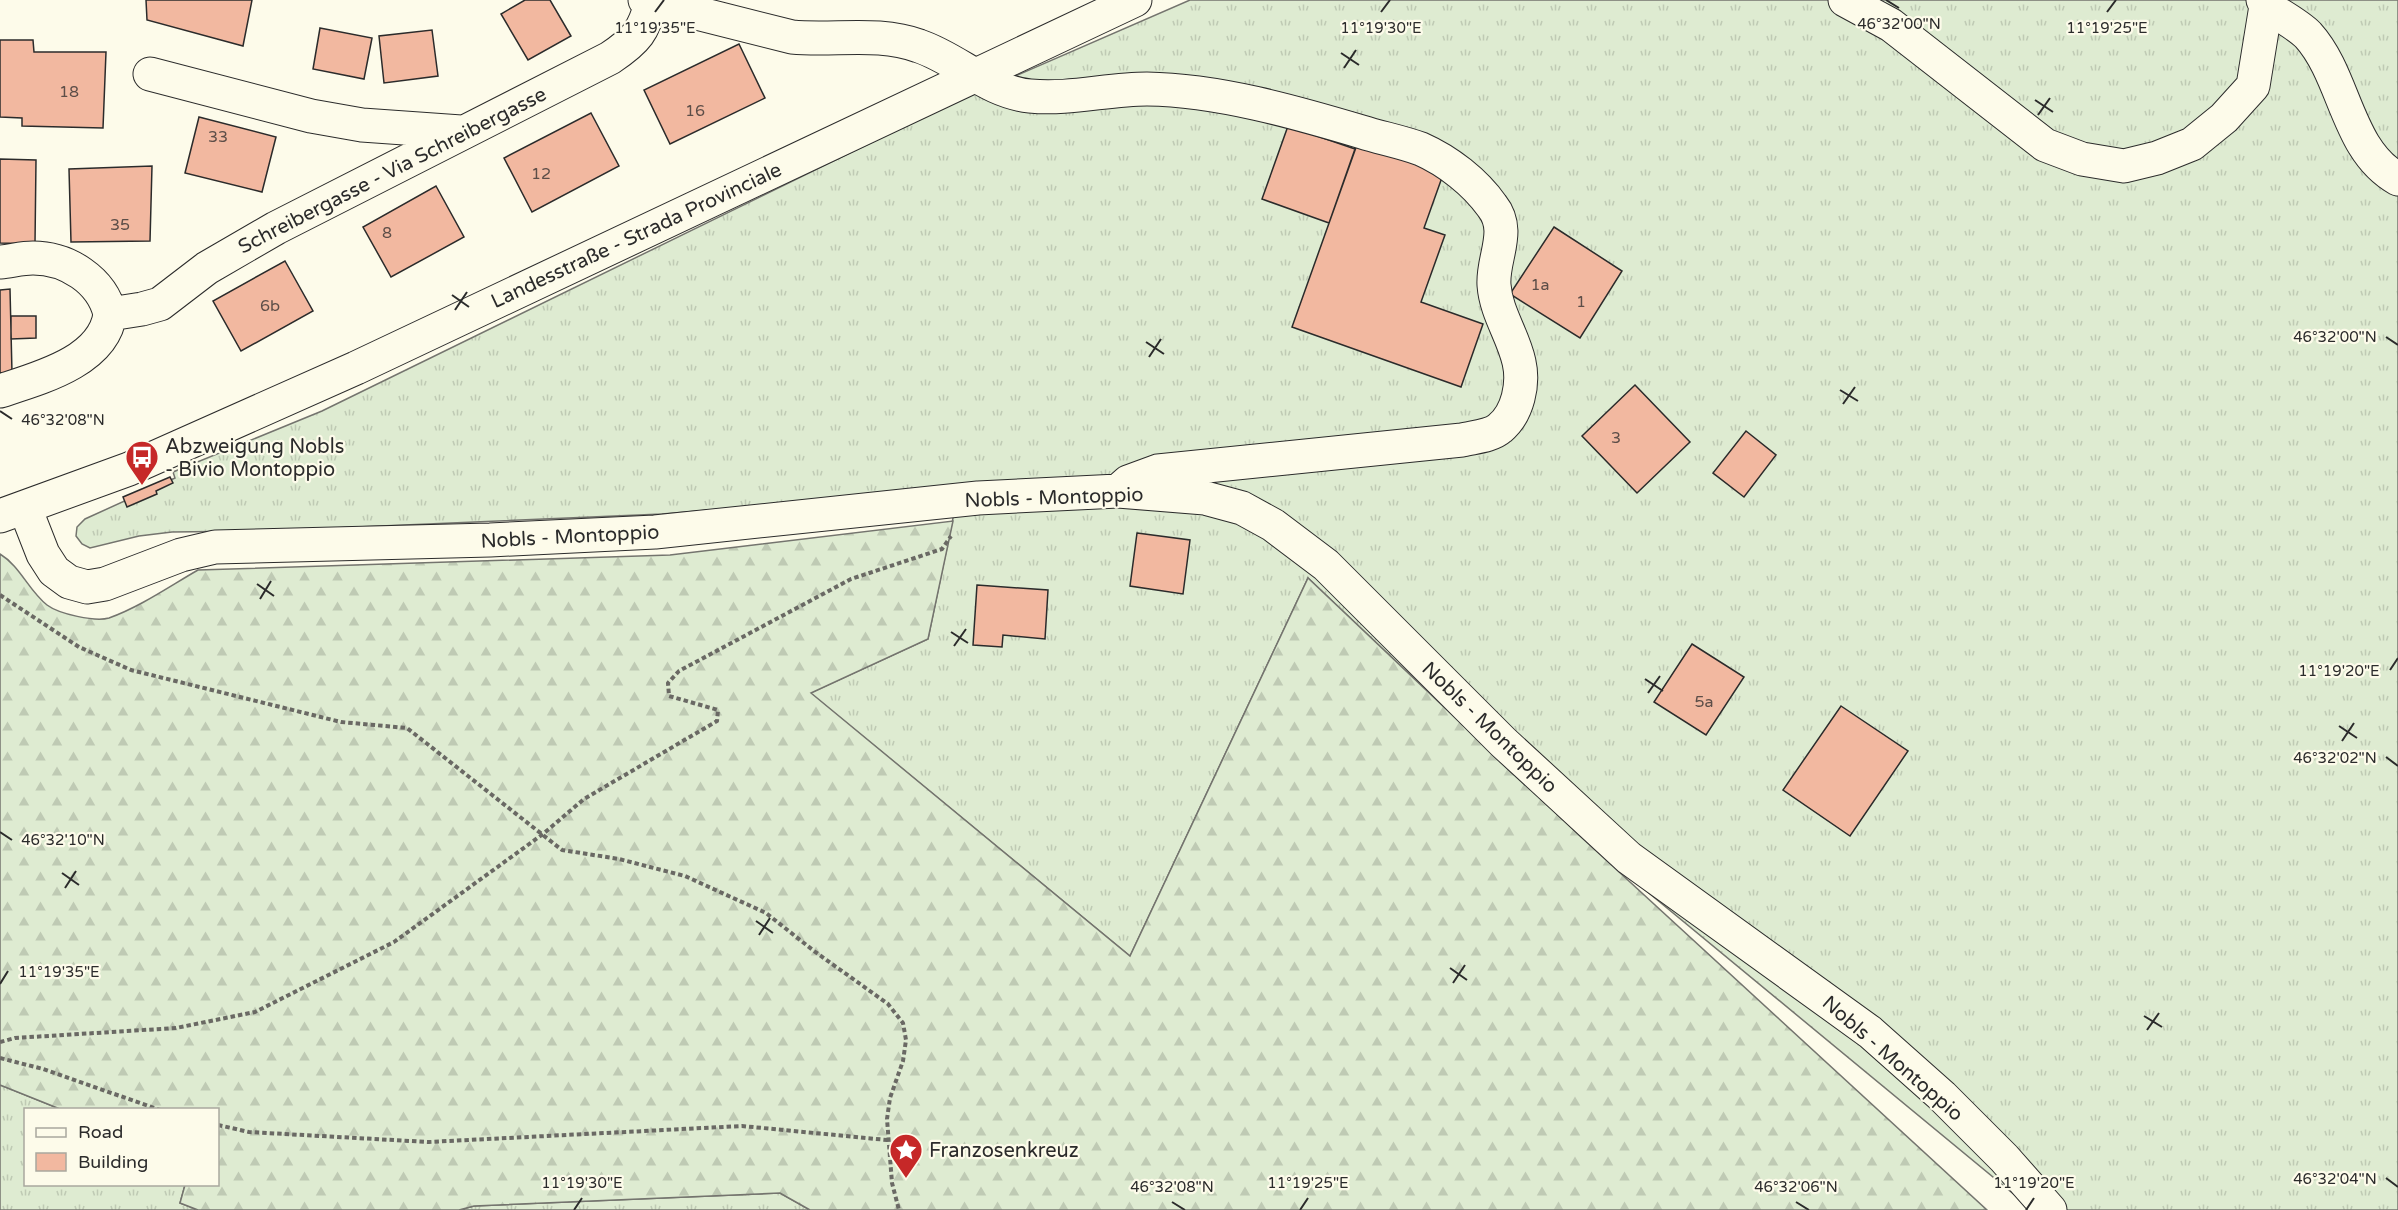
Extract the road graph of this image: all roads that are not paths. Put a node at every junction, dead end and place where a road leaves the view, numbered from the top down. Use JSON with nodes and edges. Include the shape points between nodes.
{"nodes":[{"id":1,"x":650,"y":0,"type":"edge"},
{"id":2,"x":1135,"y":0,"type":"edge"},
{"id":3,"x":1845,"y":0,"type":"edge"},
{"id":4,"x":2264,"y":3,"type":"edge"},
{"id":5,"x":150,"y":74,"type":"dead end"},
{"id":6,"x":974,"y":74,"type":"junction"},
{"id":7,"x":463,"y":132,"type":"junction"},
{"id":8,"x":2398,"y":179,"type":"edge"},
{"id":9,"x":0,"y":262,"type":"edge"},
{"id":10,"x":110,"y":314,"type":"junction"},
{"id":11,"x":0,"y":391,"type":"edge"},
{"id":12,"x":1118,"y":491,"type":"junction"},
{"id":13,"x":13,"y":512,"type":"edge"},
{"id":14,"x":2050,"y":1210,"type":"edge"}],
"edges":[{"from":1,"to":6,"type":"street","via":[[792,37],[900,40],[921,46]]},
{"from":1,"to":7,"type":"street","name":"Schreibergasse - Via Schreibergasse","via":[[647,19],[632,44]]},
{"from":2,"to":6,"type":"street","name":"Landesstraße - Strada Provinciale"},
{"from":3,"to":4,"type":"street","via":[[1891,25],[2045,145],[2082,159],[2124,166],[2192,144],[2224,118],[2253,86]]},
{"from":4,"to":8,"type":"street","via":[[2307,34],[2329,66],[2357,134],[2384,172]]},
{"from":5,"to":7,"type":"street","via":[[311,116],[362,125]]},
{"from":6,"to":12,"type":"street","via":[[995,87],[1029,96],[1150,89],[1235,99],[1323,120],[1421,149],[1454,168],[1494,208],[1502,226],[1494,281],[1496,304],[1519,363],[1521,387],[1513,411],[1500,429],[1462,440],[1158,471],[1128,482]]},
{"from":6,"to":13,"type":"street","name":"Landesstraße - Strada Provinciale","via":[[356,368],[129,469]]},
{"from":7,"to":10,"type":"street","name":"Schreibergasse - Via Schreibergasse","via":[[267,233],[207,268],[160,303]]},
{"from":9,"to":10,"type":"street","via":[[34,258],[71,268],[98,288],[107,300]]},
{"from":10,"to":11,"type":"street","via":[[103,338],[82,358]]},
{"from":12,"to":13,"type":"street","name":"Nobls - Montoppio","via":[[978,498],[655,532],[215,547],[87,587],[69,582],[54,571]]},
{"from":12,"to":14,"type":"street","name":"Nobls - Montoppio","via":[[1205,498],[1242,508],[1302,545],[1503,742],[1629,858],[1870,1032],[1957,1111]]}]}
